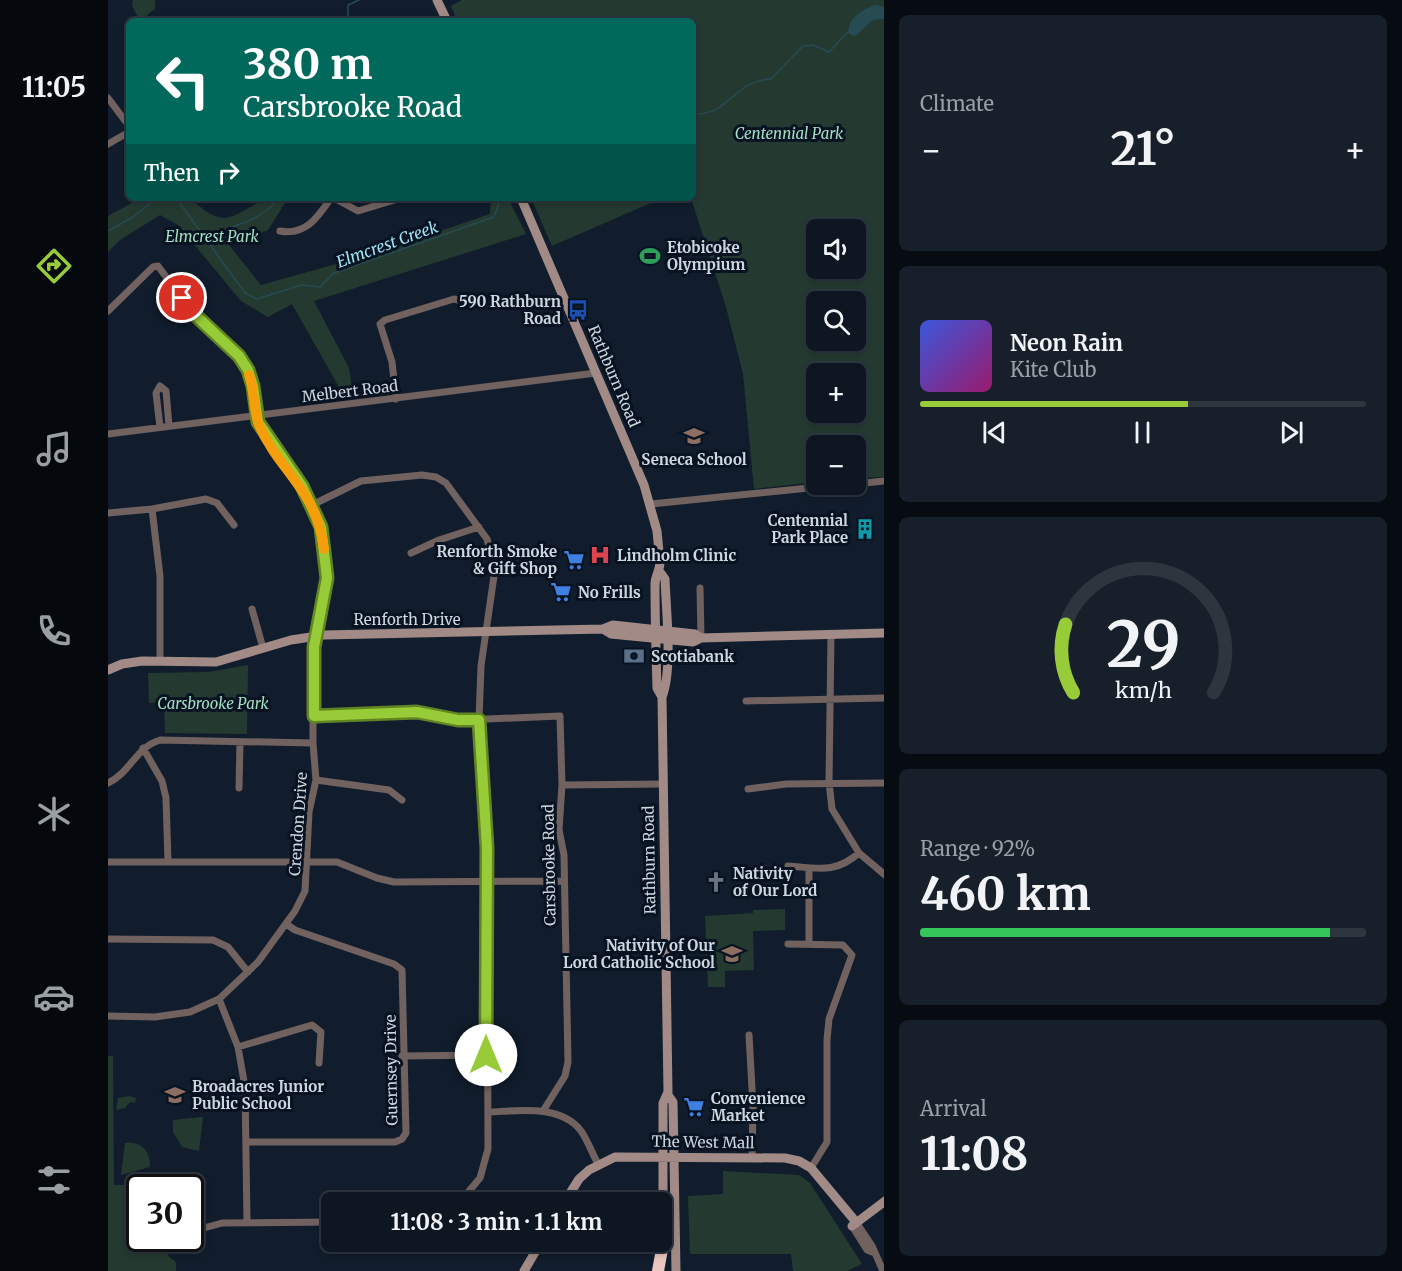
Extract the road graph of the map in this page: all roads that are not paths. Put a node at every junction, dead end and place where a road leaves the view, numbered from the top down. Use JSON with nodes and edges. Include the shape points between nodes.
{"nodes":[{"id":1,"x":437,"y":0,"type":"edge"},
{"id":2,"x":444,"y":18,"type":"edge"},
{"id":3,"x":108,"y":98,"type":"edge"},
{"id":4,"x":126,"y":122,"type":"edge"},
{"id":5,"x":126,"y":134,"type":"edge"},
{"id":6,"x":108,"y":144,"type":"edge"},
{"id":7,"x":330,"y":201,"type":"edge"},
{"id":8,"x":339,"y":201,"type":"edge"},
{"id":9,"x":391,"y":201,"type":"edge"},
{"id":10,"x":522,"y":201,"type":"edge"},
{"id":11,"x":280,"y":231,"type":"dead end"},
{"id":12,"x":467,"y":302,"type":"dead end"},
{"id":13,"x":108,"y":311,"type":"edge"},
{"id":14,"x":596,"y":373,"type":"junction"},
{"id":15,"x":396,"y":399,"type":"junction"},
{"id":16,"x":257,"y":416,"type":"junction"},
{"id":17,"x":169,"y":426,"type":"junction"},
{"id":18,"x":160,"y":427,"type":"junction"},
{"id":19,"x":108,"y":434,"type":"edge"},
{"id":20,"x":884,"y":481,"type":"edge"},
{"id":21,"x":866,"y":483,"type":"edge"},
{"id":22,"x":806,"y":488,"type":"edge"},
{"id":23,"x":651,"y":504,"type":"junction"},
{"id":24,"x":312,"y":505,"type":"junction"},
{"id":25,"x":152,"y":509,"type":"junction"},
{"id":26,"x":108,"y":513,"type":"edge"},
{"id":27,"x":234,"y":525,"type":"dead end"},
{"id":28,"x":479,"y":528,"type":"junction"},
{"id":29,"x":411,"y":554,"type":"dead end"},
{"id":30,"x":660,"y":572,"type":"junction"},
{"id":31,"x":700,"y":588,"type":"dead end"},
{"id":32,"x":252,"y":609,"type":"dead end"},
{"id":33,"x":487,"y":633,"type":"junction"},
{"id":34,"x":884,"y":633,"type":"edge"},
{"id":35,"x":655,"y":634,"type":"junction"},
{"id":36,"x":831,"y":635,"type":"junction"},
{"id":37,"x":315,"y":636,"type":"junction"},
{"id":38,"x":666,"y":636,"type":"junction"},
{"id":39,"x":701,"y":638,"type":"junction"},
{"id":40,"x":263,"y":648,"type":"junction"},
{"id":41,"x":160,"y":661,"type":"junction"},
{"id":42,"x":108,"y":670,"type":"edge"},
{"id":43,"x":662,"y":697,"type":"junction"},
{"id":44,"x":884,"y":698,"type":"edge"},
{"id":45,"x":831,"y":699,"type":"junction"},
{"id":46,"x":746,"y":701,"type":"dead end"},
{"id":47,"x":314,"y":716,"type":"junction"},
{"id":48,"x":479,"y":720,"type":"junction"},
{"id":49,"x":240,"y":743,"type":"junction"},
{"id":50,"x":313,"y":743,"type":"junction"},
{"id":51,"x":143,"y":748,"type":"junction"},
{"id":52,"x":316,"y":780,"type":"junction"},
{"id":53,"x":829,"y":782,"type":"junction"},
{"id":54,"x":108,"y":783,"type":"edge"},
{"id":55,"x":884,"y":783,"type":"edge"},
{"id":56,"x":663,"y":784,"type":"junction"},
{"id":57,"x":562,"y":785,"type":"junction"},
{"id":58,"x":239,"y":788,"type":"dead end"},
{"id":59,"x":748,"y":789,"type":"dead end"},
{"id":60,"x":402,"y":800,"type":"dead end"},
{"id":61,"x":860,"y":853,"type":"junction"},
{"id":62,"x":108,"y":862,"type":"edge"},
{"id":63,"x":168,"y":862,"type":"junction"},
{"id":64,"x":308,"y":862,"type":"junction"},
{"id":65,"x":788,"y":866,"type":"dead end"},
{"id":66,"x":809,"y":868,"type":"junction"},
{"id":67,"x":884,"y":873,"type":"edge"},
{"id":68,"x":488,"y":881,"type":"junction"},
{"id":69,"x":563,"y":881,"type":"junction"},
{"id":70,"x":286,"y":924,"type":"junction"},
{"id":71,"x":108,"y":939,"type":"edge"},
{"id":72,"x":788,"y":944,"type":"dead end"},
{"id":73,"x":809,"y":944,"type":"junction"},
{"id":74,"x":248,"y":972,"type":"junction"},
{"id":75,"x":219,"y":999,"type":"junction"},
{"id":76,"x":108,"y":1016,"type":"edge"},
{"id":77,"x":748,"y":1035,"type":"dead end"},
{"id":78,"x":238,"y":1047,"type":"junction"},
{"id":79,"x":486,"y":1055,"type":"junction"},
{"id":80,"x":402,"y":1056,"type":"junction"},
{"id":81,"x":319,"y":1063,"type":"dead end"},
{"id":82,"x":668,"y":1095,"type":"junction"},
{"id":83,"x":543,"y":1111,"type":"junction"},
{"id":84,"x":489,"y":1112,"type":"junction"},
{"id":85,"x":247,"y":1142,"type":"junction"},
{"id":86,"x":661,"y":1156,"type":"junction"},
{"id":87,"x":674,"y":1156,"type":"junction"},
{"id":88,"x":752,"y":1158,"type":"junction"},
{"id":89,"x":598,"y":1164,"type":"junction"},
{"id":90,"x":811,"y":1168,"type":"junction"},
{"id":91,"x":469,"y":1192,"type":"edge"},
{"id":92,"x":571,"y":1192,"type":"edge"},
{"id":93,"x":662,"y":1192,"type":"edge"},
{"id":94,"x":884,"y":1202,"type":"edge"},
{"id":95,"x":247,"y":1222,"type":"junction"},
{"id":96,"x":321,"y":1222,"type":"edge"},
{"id":97,"x":854,"y":1224,"type":"junction"},
{"id":98,"x":204,"y":1228,"type":"dead end"},
{"id":99,"x":535,"y":1252,"type":"edge"},
{"id":100,"x":662,"y":1252,"type":"edge"},
{"id":101,"x":663,"y":1252,"type":"edge"},
{"id":102,"x":524,"y":1271,"type":"edge"},
{"id":103,"x":658,"y":1271,"type":"edge"},
{"id":104,"x":663,"y":1271,"type":"edge"},
{"id":105,"x":676,"y":1271,"type":"edge"},
{"id":106,"x":883,"y":1271,"type":"edge"}],
"edges":[{"from":1,"to":2,"type":"street"},
{"from":3,"to":4,"type":"street"},
{"from":5,"to":6,"type":"street"},
{"from":7,"to":11,"type":"street","via":[[305,228]]},
{"from":8,"to":9,"type":"street","via":[[358,211]]},
{"from":10,"to":14,"type":"street","name":"Rathburn Road"},
{"from":12,"to":15,"type":"street","via":[[454,299],[380,324],[392,362]]},
{"from":13,"to":16,"type":"street","name":"Crendon Drive","via":[[153,267],[159,267],[192,312],[239,356],[253,386]]},
{"from":14,"to":15,"type":"street","name":"Melbert Road"},
{"from":14,"to":23,"type":"street","name":"Rathburn Road"},
{"from":15,"to":16,"type":"street","name":"Melbert Road"},
{"from":16,"to":17,"type":"street","name":"Melbert Road"},
{"from":16,"to":24,"type":"street","name":"Crendon Drive","via":[[265,436]]},
{"from":17,"to":18,"type":"street","name":"Melbert Road"},
{"from":17,"to":18,"type":"street","via":[[166,390],[160,386],[156,393]]},
{"from":18,"to":19,"type":"street","name":"Melbert Road"},
{"from":20,"to":21,"type":"street"},
{"from":22,"to":23,"type":"street"},
{"from":23,"to":30,"type":"street","name":"Rathburn Road"},
{"from":24,"to":28,"type":"street","via":[[362,481],[422,475],[446,483]]},
{"from":24,"to":37,"type":"street","name":"Crendon Drive","via":[[321,527],[327,578]]},
{"from":25,"to":26,"type":"street"},
{"from":25,"to":27,"type":"street","via":[[210,500]]},
{"from":25,"to":41,"type":"street","via":[[160,576]]},
{"from":28,"to":29,"type":"street","via":[[439,540]]},
{"from":28,"to":33,"type":"street","via":[[490,547],[495,569]]},
{"from":30,"to":35,"type":"street","name":"Rathburn Road","via":[[656,578]]},
{"from":30,"to":38,"type":"street","name":"Rathburn Road","via":[[665,579]]},
{"from":31,"to":39,"type":"street"},
{"from":32,"to":40,"type":"street"},
{"from":33,"to":35,"type":"street","name":"Renforth Drive","via":[[603,629],[613,625]]},
{"from":33,"to":37,"type":"street","name":"Renforth Drive"},
{"from":33,"to":48,"type":"street"},
{"from":34,"to":36,"type":"street","name":"Renforth Drive"},
{"from":35,"to":38,"type":"street","name":"Renforth Drive"},
{"from":35,"to":43,"type":"street","name":"Rathburn Road","via":[[657,688]]},
{"from":36,"to":39,"type":"street","name":"Renforth Drive"},
{"from":36,"to":45,"type":"street"},
{"from":37,"to":40,"type":"street","name":"Renforth Drive"},
{"from":37,"to":47,"type":"street","name":"Crendon Drive"},
{"from":38,"to":39,"type":"street","name":"Renforth Drive","via":[[693,642]]},
{"from":38,"to":43,"type":"street","name":"Rathburn Road","via":[[666,686]]},
{"from":40,"to":41,"type":"street","name":"Renforth Drive","via":[[216,662]]},
{"from":41,"to":42,"type":"street","name":"Renforth Drive","via":[[129,662]]},
{"from":43,"to":56,"type":"street","name":"Rathburn Road"},
{"from":44,"to":45,"type":"street"},
{"from":45,"to":46,"type":"street"},
{"from":45,"to":53,"type":"street"},
{"from":47,"to":48,"type":"street","name":"Carsbrooke Road","via":[[417,712]]},
{"from":47,"to":50,"type":"street","name":"Crendon Drive"},
{"from":48,"to":57,"type":"street","name":"Carsbrooke Road","via":[[560,716]]},
{"from":48,"to":68,"type":"street"},
{"from":49,"to":50,"type":"street"},
{"from":49,"to":51,"type":"street","via":[[160,740]]},
{"from":49,"to":58,"type":"street"},
{"from":50,"to":52,"type":"street","name":"Crendon Drive"},
{"from":51,"to":54,"type":"street"},
{"from":51,"to":63,"type":"street","via":[[162,781],[166,798]]},
{"from":52,"to":60,"type":"street","via":[[390,790]]},
{"from":52,"to":64,"type":"street","name":"Crendon Drive","via":[[309,812]]},
{"from":53,"to":55,"type":"street"},
{"from":53,"to":59,"type":"street"},
{"from":53,"to":61,"type":"street","via":[[832,809]]},
{"from":56,"to":57,"type":"street"},
{"from":56,"to":82,"type":"street","name":"Rathburn Road"},
{"from":57,"to":69,"type":"street","name":"Carsbrooke Road","via":[[559,830],[564,855]]},
{"from":61,"to":66,"type":"street","via":[[836,868]]},
{"from":61,"to":67,"type":"street"},
{"from":62,"to":63,"type":"street"},
{"from":63,"to":64,"type":"street"},
{"from":64,"to":68,"type":"street","via":[[343,863],[394,882]]},
{"from":64,"to":70,"type":"street","name":"Crendon Drive","via":[[304,895]]},
{"from":65,"to":66,"type":"street"},
{"from":66,"to":73,"type":"street"},
{"from":68,"to":69,"type":"street"},
{"from":68,"to":79,"type":"street"},
{"from":69,"to":83,"type":"street","name":"Carsbrooke Road","via":[[568,1062],[565,1076]]},
{"from":70,"to":74,"type":"street","name":"Crendon Drive"},
{"from":70,"to":80,"type":"street","name":"Guernsey Drive","via":[[402,968]]},
{"from":71,"to":74,"type":"street","via":[[213,940],[228,947]]},
{"from":72,"to":73,"type":"street"},
{"from":73,"to":90,"type":"street","via":[[843,945],[852,955],[829,1019],[826,1040],[827,1142]]},
{"from":74,"to":75,"type":"street","name":"Crendon Drive"},
{"from":75,"to":76,"type":"street","name":"Crendon Drive","via":[[182,1015]]},
{"from":75,"to":78,"type":"street"},
{"from":77,"to":88,"type":"street"},
{"from":78,"to":81,"type":"street","via":[[312,1024],[321,1032]]},
{"from":78,"to":85,"type":"street","via":[[245,1087]]},
{"from":79,"to":80,"type":"street"},
{"from":79,"to":84,"type":"street"},
{"from":80,"to":85,"type":"street","name":"Guernsey Drive","via":[[406,1133],[400,1141]]},
{"from":82,"to":86,"type":"street","name":"Rathburn Road","via":[[663,1103]]},
{"from":82,"to":87,"type":"street","name":"Rathburn Road","via":[[673,1102]]},
{"from":83,"to":84,"type":"street"},
{"from":83,"to":89,"type":"street","via":[[579,1129]]},
{"from":84,"to":91,"type":"street","via":[[485,1165]]},
{"from":85,"to":95,"type":"street"},
{"from":86,"to":87,"type":"street","name":"The West Mall"},
{"from":86,"to":89,"type":"street","name":"The West Mall","via":[[622,1156]]},
{"from":86,"to":93,"type":"street","name":"Rathburn Road"},
{"from":87,"to":88,"type":"street","name":"The West Mall"},
{"from":87,"to":105,"type":"street","name":"Rathburn Road"},
{"from":88,"to":90,"type":"street","name":"The West Mall","via":[[792,1159]]},
{"from":89,"to":92,"type":"street","name":"The West Mall","via":[[579,1179]]},
{"from":90,"to":97,"type":"street"},
{"from":94,"to":97,"type":"street"},
{"from":95,"to":96,"type":"street"},
{"from":95,"to":98,"type":"street"},
{"from":97,"to":106,"type":"street"},
{"from":99,"to":102,"type":"street"},
{"from":100,"to":103,"type":"highway"},
{"from":101,"to":104,"type":"street","name":"Rathburn Road"}]}
